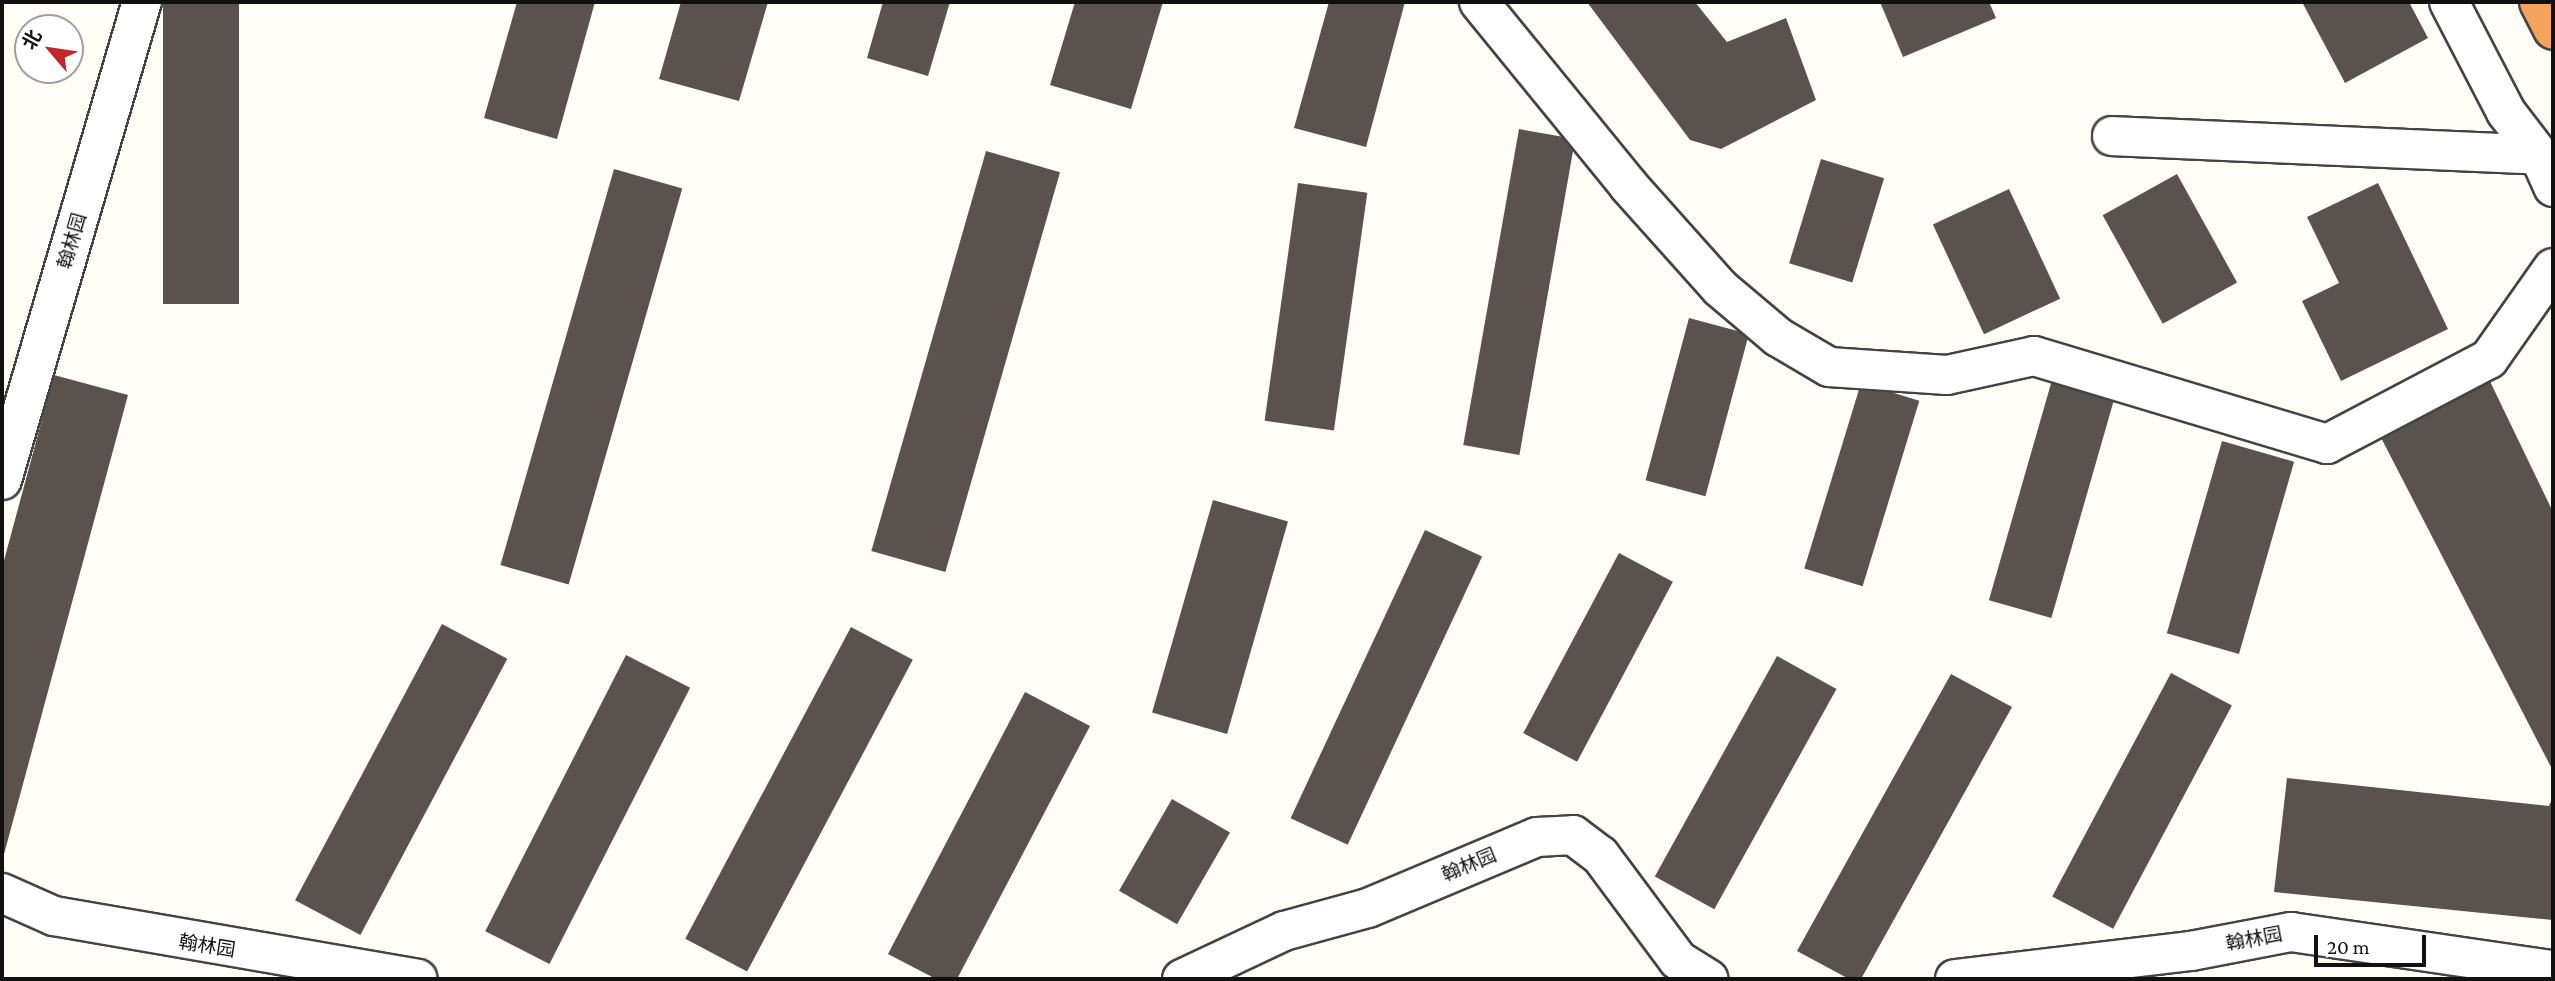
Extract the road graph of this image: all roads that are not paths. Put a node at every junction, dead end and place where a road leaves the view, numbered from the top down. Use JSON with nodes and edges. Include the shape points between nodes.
{"nodes":[{"id":1,"x":142,"y":2,"type":"edge"},
{"id":2,"x":1479,"y":2,"type":"edge"},
{"id":3,"x":2449,"y":2,"type":"edge"},
{"id":4,"x":2539,"y":2,"type":"edge"},
{"id":5,"x":2553,"y":30,"type":"edge"},
{"id":6,"x":2112,"y":136,"type":"dead end"},
{"id":7,"x":2546,"y":171,"type":"edge"},
{"id":8,"x":2553,"y":268,"type":"edge"},
{"id":9,"x":2,"y":480,"type":"edge"},
{"id":10,"x":2,"y":893,"type":"edge"},
{"id":11,"x":2553,"y":970,"type":"edge"},
{"id":12,"x":418,"y":979,"type":"edge"},
{"id":13,"x":1182,"y":979,"type":"edge"},
{"id":14,"x":1709,"y":979,"type":"edge"},
{"id":15,"x":1955,"y":979,"type":"edge"}],
"edges":[{"from":1,"to":9,"type":"street","name":"翰林园"},
{"from":2,"to":8,"type":"street","via":[[1628,185],[1720,288],[1778,337],[1829,367],[1947,375],[2034,356],[2327,444],[2489,359]]},
{"from":3,"to":7,"type":"street","via":[[2506,112]]},
{"from":4,"to":5,"type":"highway"},
{"from":6,"to":7,"type":"street"},
{"from":10,"to":12,"type":"street","name":"翰林园","via":[[54,916]]},
{"from":11,"to":15,"type":"street","name":"翰林园","via":[[2291,932],[2190,951]]},
{"from":13,"to":14,"type":"street","name":"翰林园","via":[[1284,931],[1368,908],[1537,837],[1573,835],[1600,855],[1678,960]]}]}
